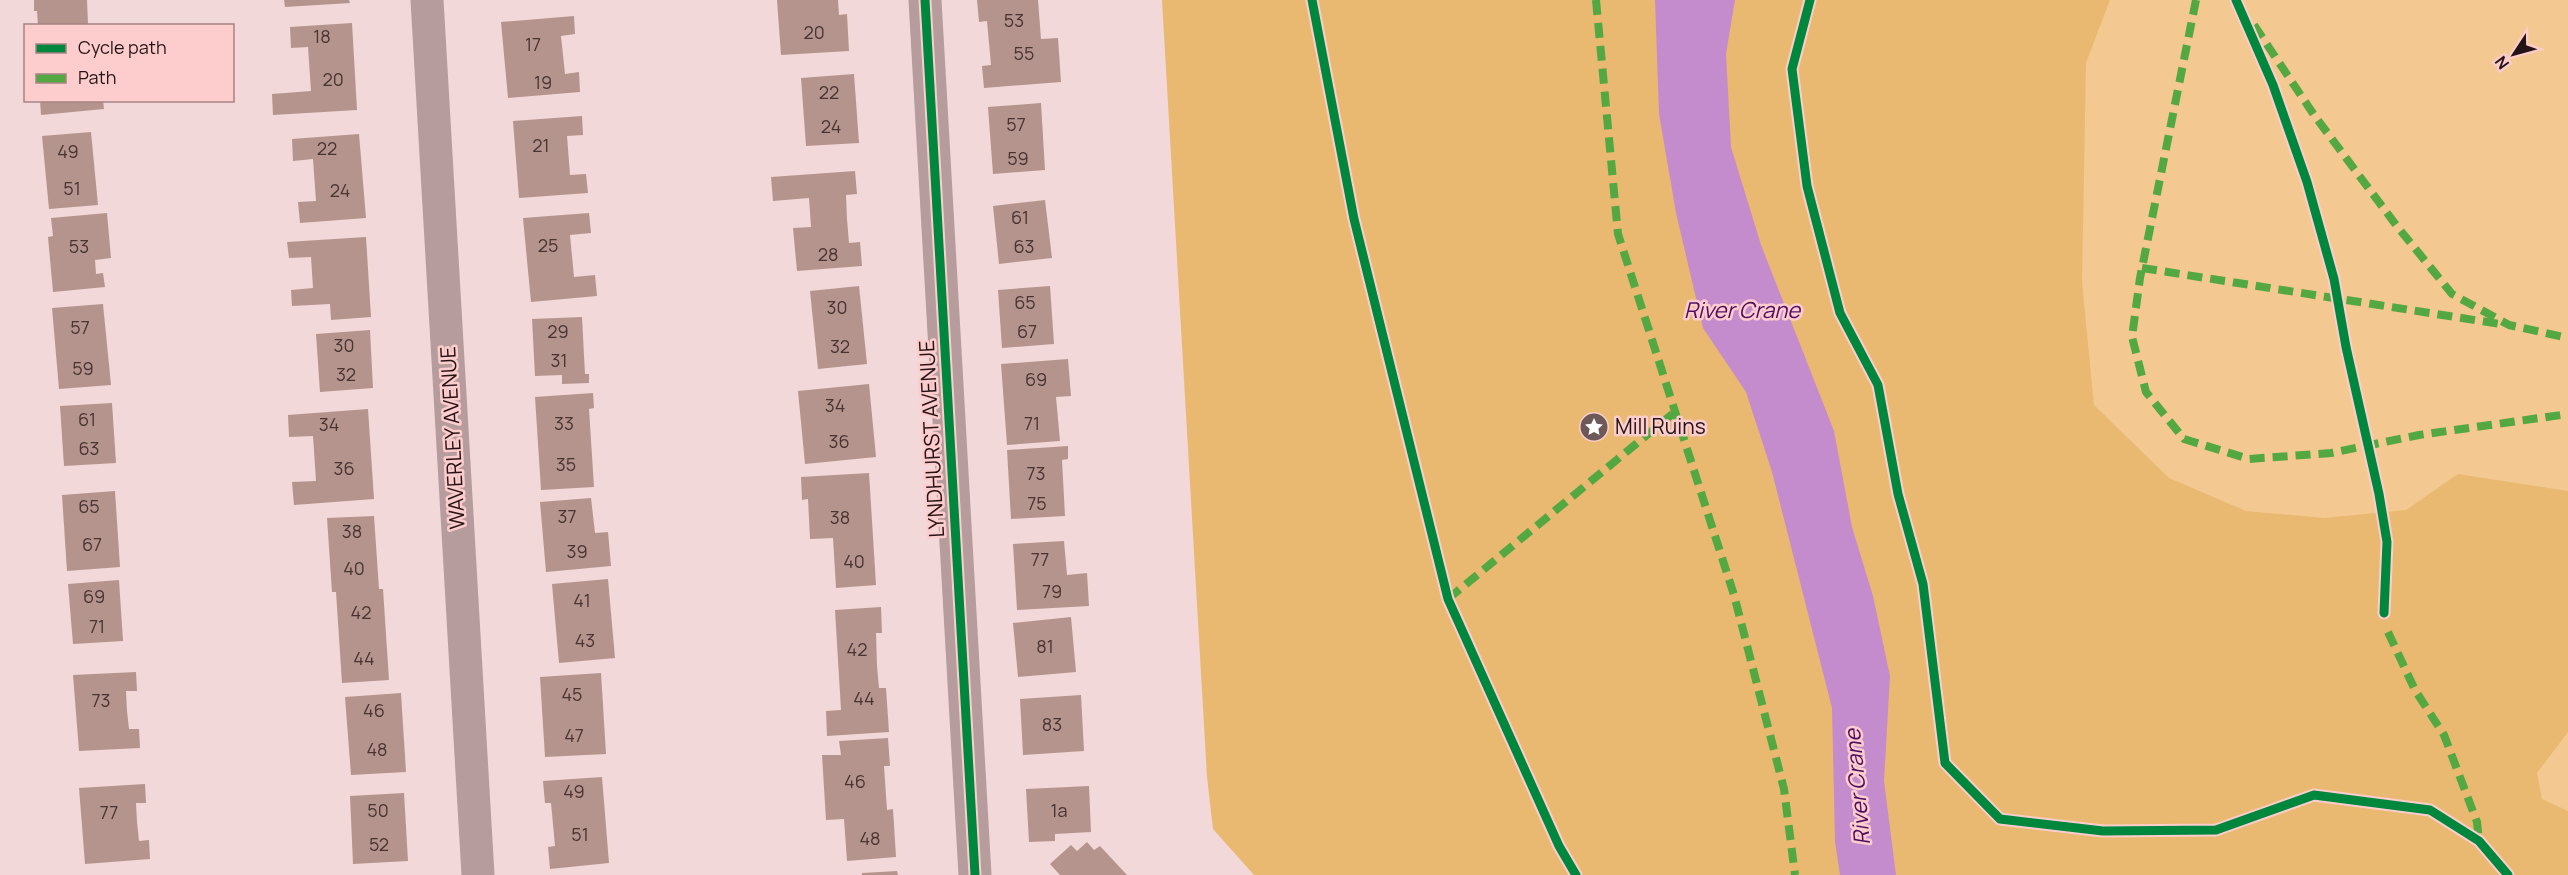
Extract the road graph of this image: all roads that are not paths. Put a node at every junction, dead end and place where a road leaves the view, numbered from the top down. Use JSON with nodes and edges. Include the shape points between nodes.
{"nodes":[{"id":1,"x":427,"y":0,"type":"edge"},
{"id":2,"x":925,"y":0,"type":"edge"},
{"id":3,"x":478,"y":875,"type":"edge"},
{"id":4,"x":975,"y":875,"type":"edge"}],
"edges":[{"from":1,"to":3,"type":"street","name":"WAVERLEY AVENUE"},
{"from":2,"to":4,"type":"street","name":"LYNDHURST AVENUE"}]}
